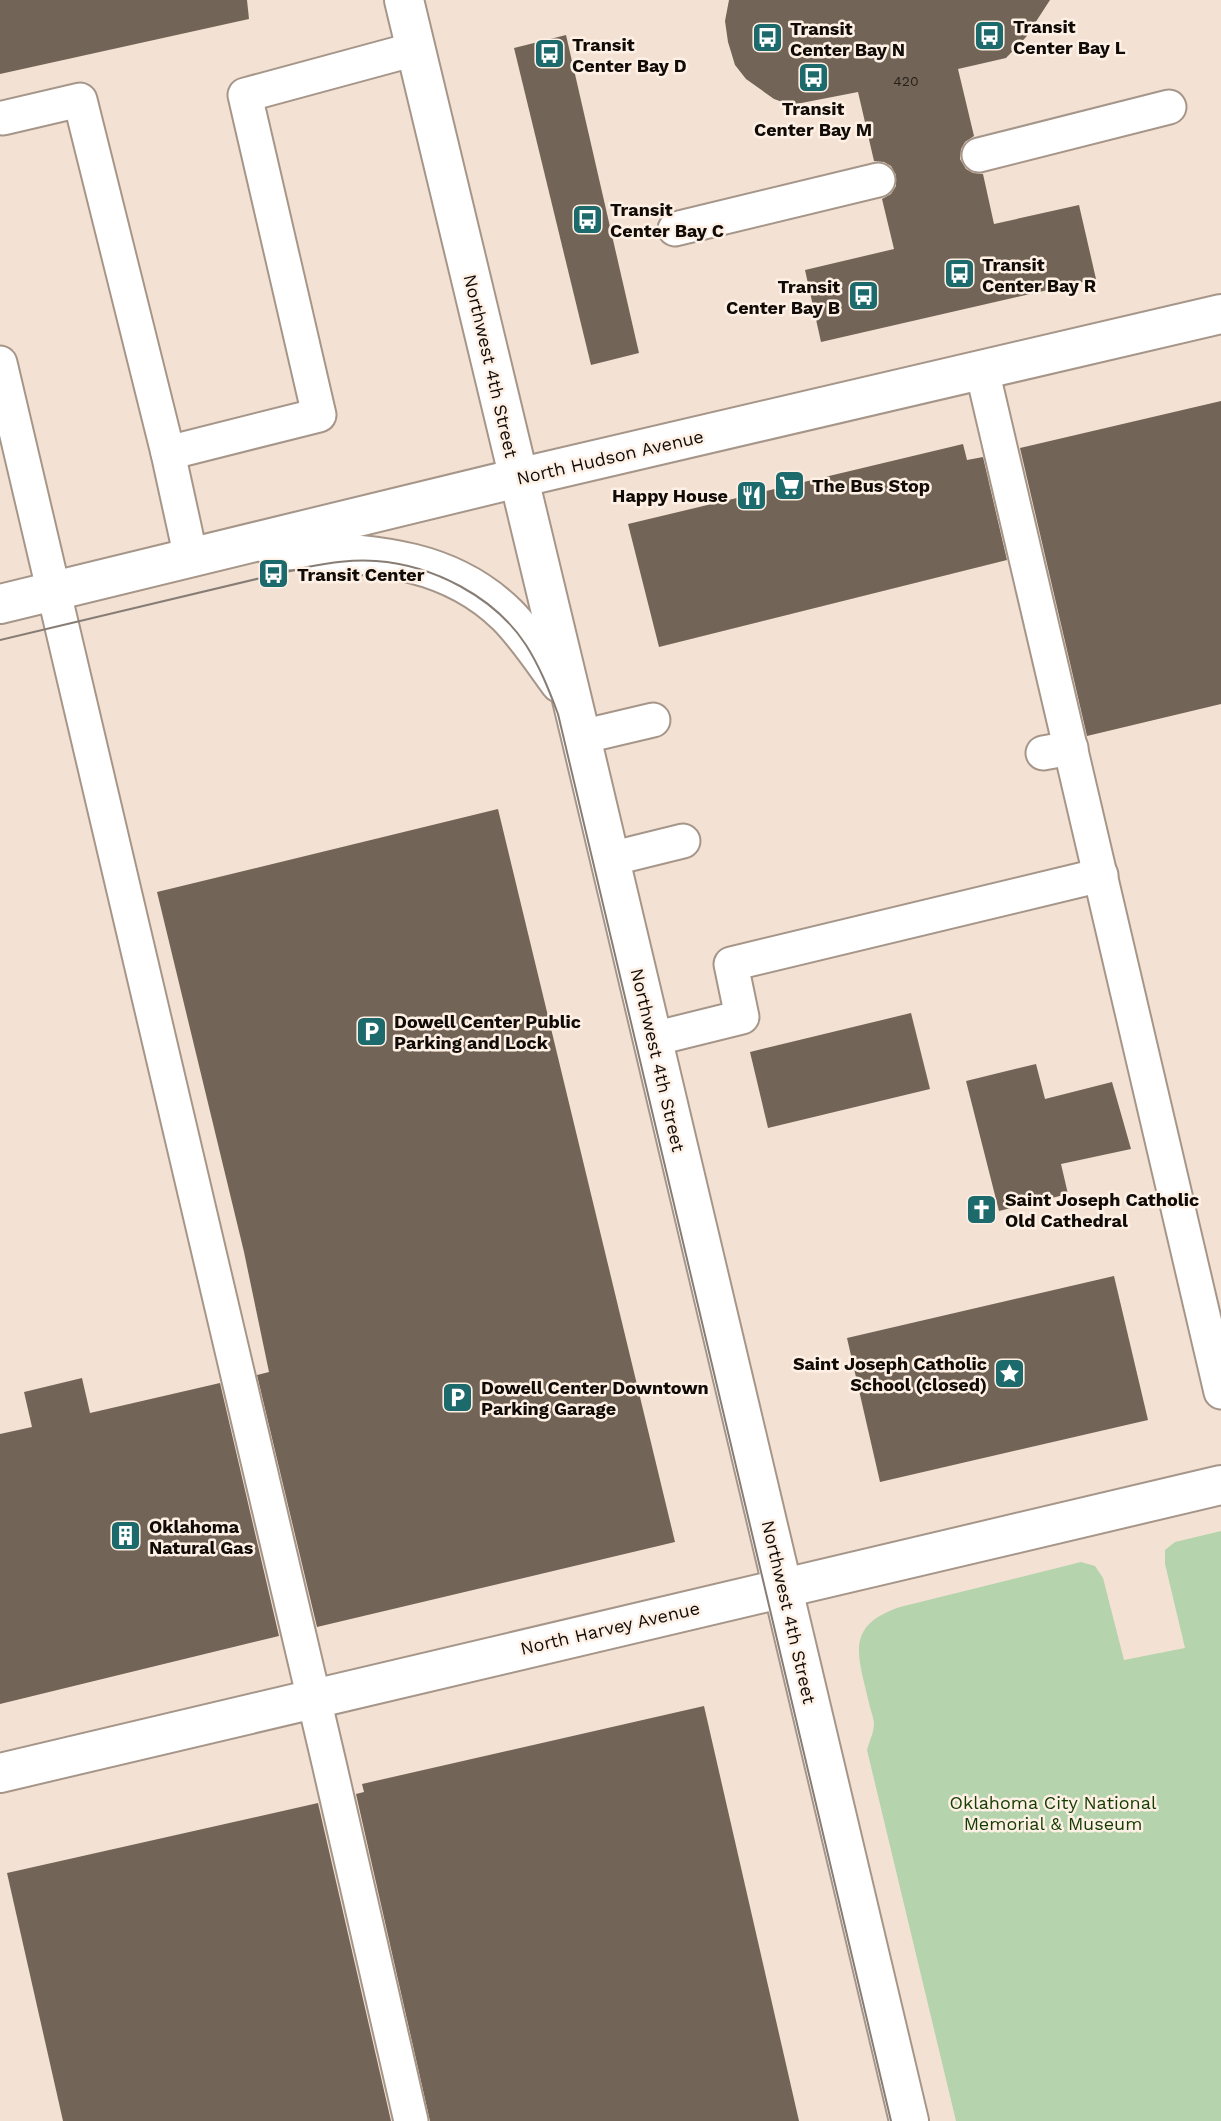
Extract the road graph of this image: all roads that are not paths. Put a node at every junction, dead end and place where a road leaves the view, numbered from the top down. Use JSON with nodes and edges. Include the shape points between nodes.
{"nodes":[{"id":1,"x":404,"y":0,"type":"edge"},
{"id":2,"x":415,"y":48,"type":"junction"},
{"id":3,"x":1169,"y":107,"type":"dead end"},
{"id":4,"x":3,"y":118,"type":"dead end"},
{"id":5,"x":979,"y":155,"type":"dead end"},
{"id":6,"x":878,"y":180,"type":"dead end"},
{"id":7,"x":675,"y":229,"type":"dead end"},
{"id":8,"x":1221,"y":314,"type":"edge"},
{"id":9,"x":0,"y":363,"type":"edge"},
{"id":10,"x":982,"y":370,"type":"junction"},
{"id":11,"x":168,"y":453,"type":"junction"},
{"id":12,"x":518,"y":478,"type":"junction"},
{"id":13,"x":238,"y":547,"type":"junction"},
{"id":14,"x":191,"y":558,"type":"junction"},
{"id":15,"x":54,"y":591,"type":"junction"},
{"id":16,"x":0,"y":604,"type":"edge"},
{"id":17,"x":572,"y":699,"type":"junction"},
{"id":18,"x":653,"y":720,"type":"dead end"},
{"id":19,"x":581,"y":737,"type":"junction"},
{"id":20,"x":683,"y":841,"type":"dead end"},
{"id":21,"x":610,"y":859,"type":"junction"},
{"id":22,"x":1101,"y":875,"type":"junction"},
{"id":23,"x":653,"y":1038,"type":"junction"},
{"id":24,"x":1221,"y":1392,"type":"edge"},
{"id":25,"x":1221,"y":1485,"type":"edge"},
{"id":26,"x":783,"y":1588,"type":"junction"},
{"id":27,"x":314,"y":1698,"type":"junction"},
{"id":28,"x":0,"y":1773,"type":"edge"},
{"id":29,"x":411,"y":2121,"type":"edge"},
{"id":30,"x":909,"y":2121,"type":"edge"}],
"edges":[{"from":1,"to":2,"type":"street","name":"Northwest 4th Street"},
{"from":2,"to":11,"type":"lane","via":[[245,95],[319,415]]},
{"from":2,"to":12,"type":"street","name":"Northwest 4th Street"},
{"from":3,"to":5,"type":"lane"},
{"from":4,"to":11,"type":"lane","via":[[80,100]]},
{"from":6,"to":7,"type":"lane"},
{"from":8,"to":10,"type":"street","name":"North Hudson Avenue"},
{"from":9,"to":15,"type":"lane"},
{"from":10,"to":12,"type":"street","name":"North Hudson Avenue"},
{"from":10,"to":22,"type":"lane","via":[[1029,632],[1057,750]]},
{"from":11,"to":14,"type":"lane"},
{"from":12,"to":13,"type":"street","name":"North Hudson Avenue"},
{"from":12,"to":17,"type":"street","name":"Northwest 4th Street"},
{"from":13,"to":14,"type":"street","name":"North Hudson Avenue"},
{"from":13,"to":17,"type":"street","via":[[377,556],[449,575],[506,614]]},
{"from":14,"to":15,"type":"street","name":"North Hudson Avenue"},
{"from":15,"to":16,"type":"street","name":"North Hudson Avenue"},
{"from":15,"to":27,"type":"lane"},
{"from":17,"to":19,"type":"street","name":"Northwest 4th Street"},
{"from":18,"to":19,"type":"lane"},
{"from":19,"to":21,"type":"street","name":"Northwest 4th Street"},
{"from":20,"to":21,"type":"lane"},
{"from":21,"to":23,"type":"street","name":"Northwest 4th Street"},
{"from":22,"to":23,"type":"lane","via":[[731,964],[742,1017]]},
{"from":22,"to":24,"type":"lane"},
{"from":23,"to":26,"type":"street","name":"Northwest 4th Street"},
{"from":25,"to":26,"type":"street","name":"North Harvey Avenue"},
{"from":26,"to":27,"type":"street","name":"North Harvey Avenue"},
{"from":26,"to":30,"type":"street","name":"Northwest 4th Street"},
{"from":27,"to":28,"type":"street","name":"North Harvey Avenue"},
{"from":27,"to":29,"type":"lane"}]}
